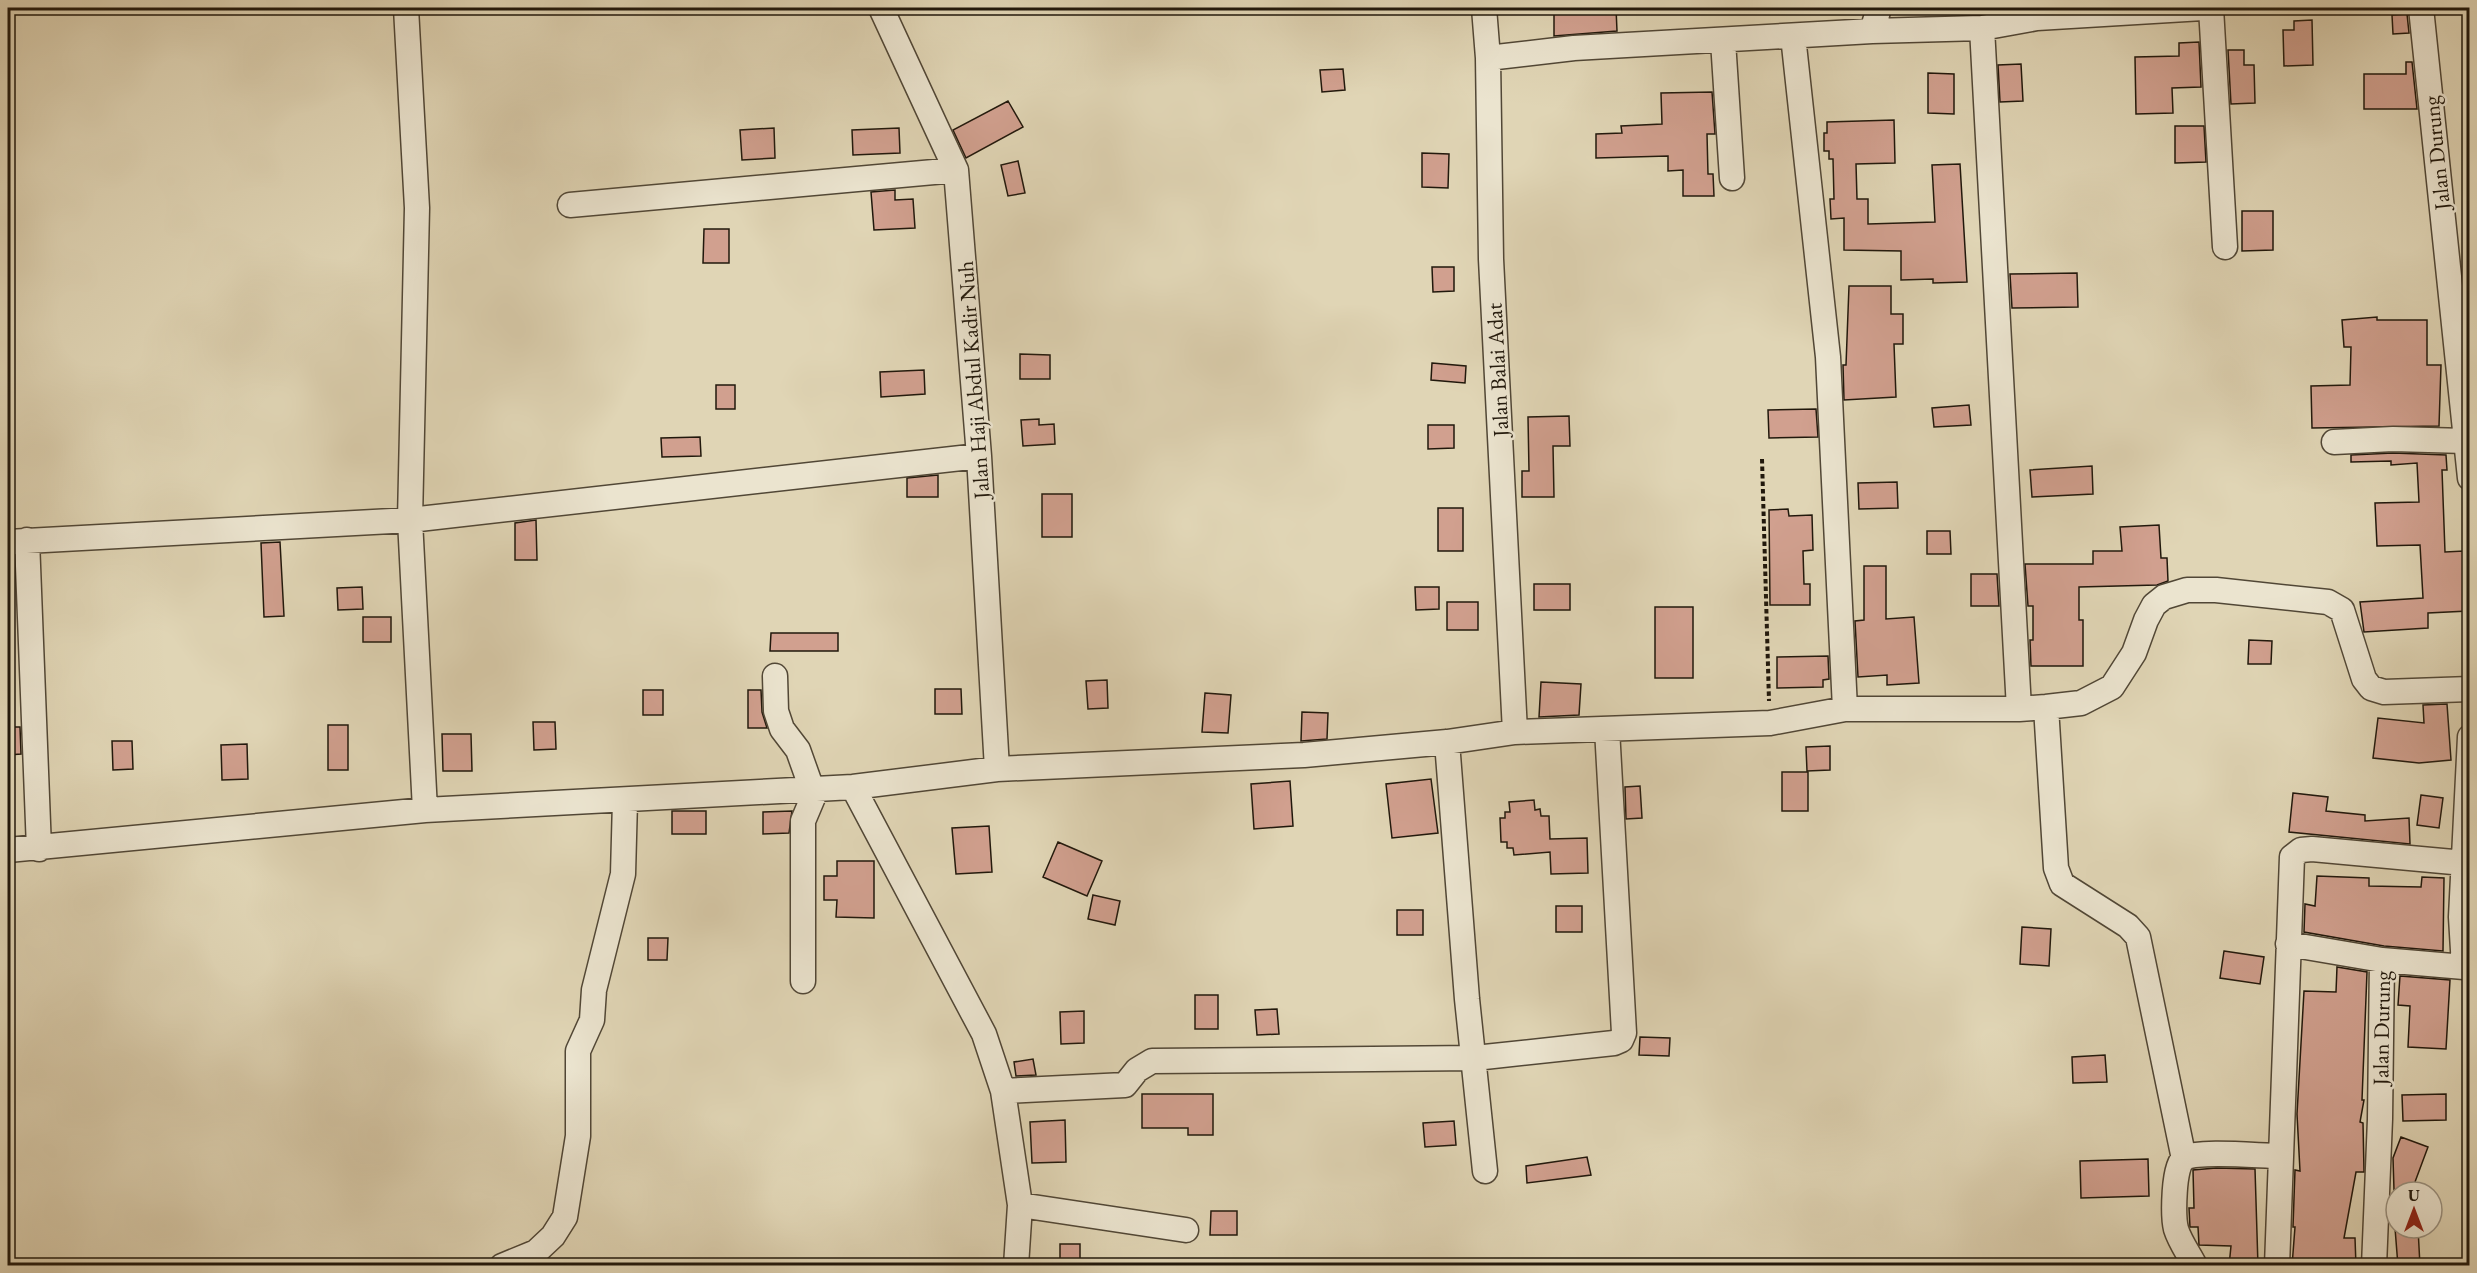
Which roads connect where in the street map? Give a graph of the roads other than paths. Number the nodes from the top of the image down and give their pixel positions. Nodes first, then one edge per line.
1 (406, 8) edge
2 (881, 8) edge
3 (1484, 8) edge
4 (1879, 8) edge
5 (2203, 8) edge
6 (2211, 8) edge
7 (2421, 8) edge
8 (2085, 12) edge
9 (2037, 13) edge
10 (1982, 28) junction
11 (1872, 31) junction
12 (1793, 36) junction
13 (1723, 41) junction
14 (1488, 58) junction
15 (956, 170) junction
16 (1732, 178) dead end
17 (570, 205) dead end
18 (2225, 247) dead end
19 (2465, 441) junction
20 (2334, 442) dead end
21 (979, 456) junction
22 (2469, 478) edge
23 (410, 520) junction
24 (17, 541) edge
25 (775, 676) dead end
26 (2469, 689) edge
27 (2046, 707) junction
28 (1845, 709) junction
29 (2019, 709) junction
30 (1607, 729) junction
31 (1515, 732) junction
32 (2469, 737) edge
33 (1447, 742) junction
34 (997, 769) junction
35 (852, 787) junction
36 (812, 789) junction
37 (625, 801) junction
38 (425, 810) junction
39 (39, 849) junction
40 (8, 850) edge
41 (2464, 863) junction
42 (2288, 944) junction
43 (2382, 960) junction
44 (804, 981) dead end
45 (1475, 1058) junction
46 (1003, 1091) junction
47 (2280, 1156) junction
48 (2184, 1159) junction
49 (1485, 1171) dead end
50 (1020, 1205) junction
51 (1186, 1230) dead end
52 (502, 1266) edge
53 (1016, 1266) edge
54 (2195, 1266) edge
55 (2277, 1266) edge
56 (2374, 1266) edge

1 - 23 street
2 - 15 street, Jalan Haji Abdul Kadir Nuh
3 - 14 street, Jalan Balai Adat
4 - 11 street
5 - 8 street
6 - 18 street
7 - 19 street, Jalan Durung
8 - 9 street
9 - 10 street
10 - 11 street
10 - 29 street
11 - 12 street
12 - 13 street
12 - 28 street
13 - 14 street
13 - 16 street
14 - 31 street, Jalan Balai Adat
15 - 17 street
15 - 21 street, Jalan Haji Abdul Kadir Nuh
19 - 20 street
19 - 22 street, Jalan Durung
21 - 23 street
21 - 34 street, Jalan Haji Abdul Kadir Nuh
23 - 24 street
23 - 38 street
24 - 39 street
25 - 36 street
26 - 27 street
27 - 29 street
27 - 48 street
28 - 29 street
28 - 30 street
30 - 31 street
30 - 45 street
31 - 33 street
32 - 41 street, Jalan Durung
33 - 34 street
33 - 45 street
34 - 35 street
35 - 36 street
35 - 46 street
36 - 37 street
36 - 44 street
37 - 38 street
37 - 52 street
38 - 39 street
39 - 40 street
41 - 42 street
41 - 43 street, Jalan Durung
42 - 43 street
42 - 47 street
43 - 56 street, Jalan Durung
45 - 46 street
45 - 49 street
46 - 50 street
47 - 48 street
47 - 55 street
48 - 54 street
50 - 51 street
50 - 53 street

